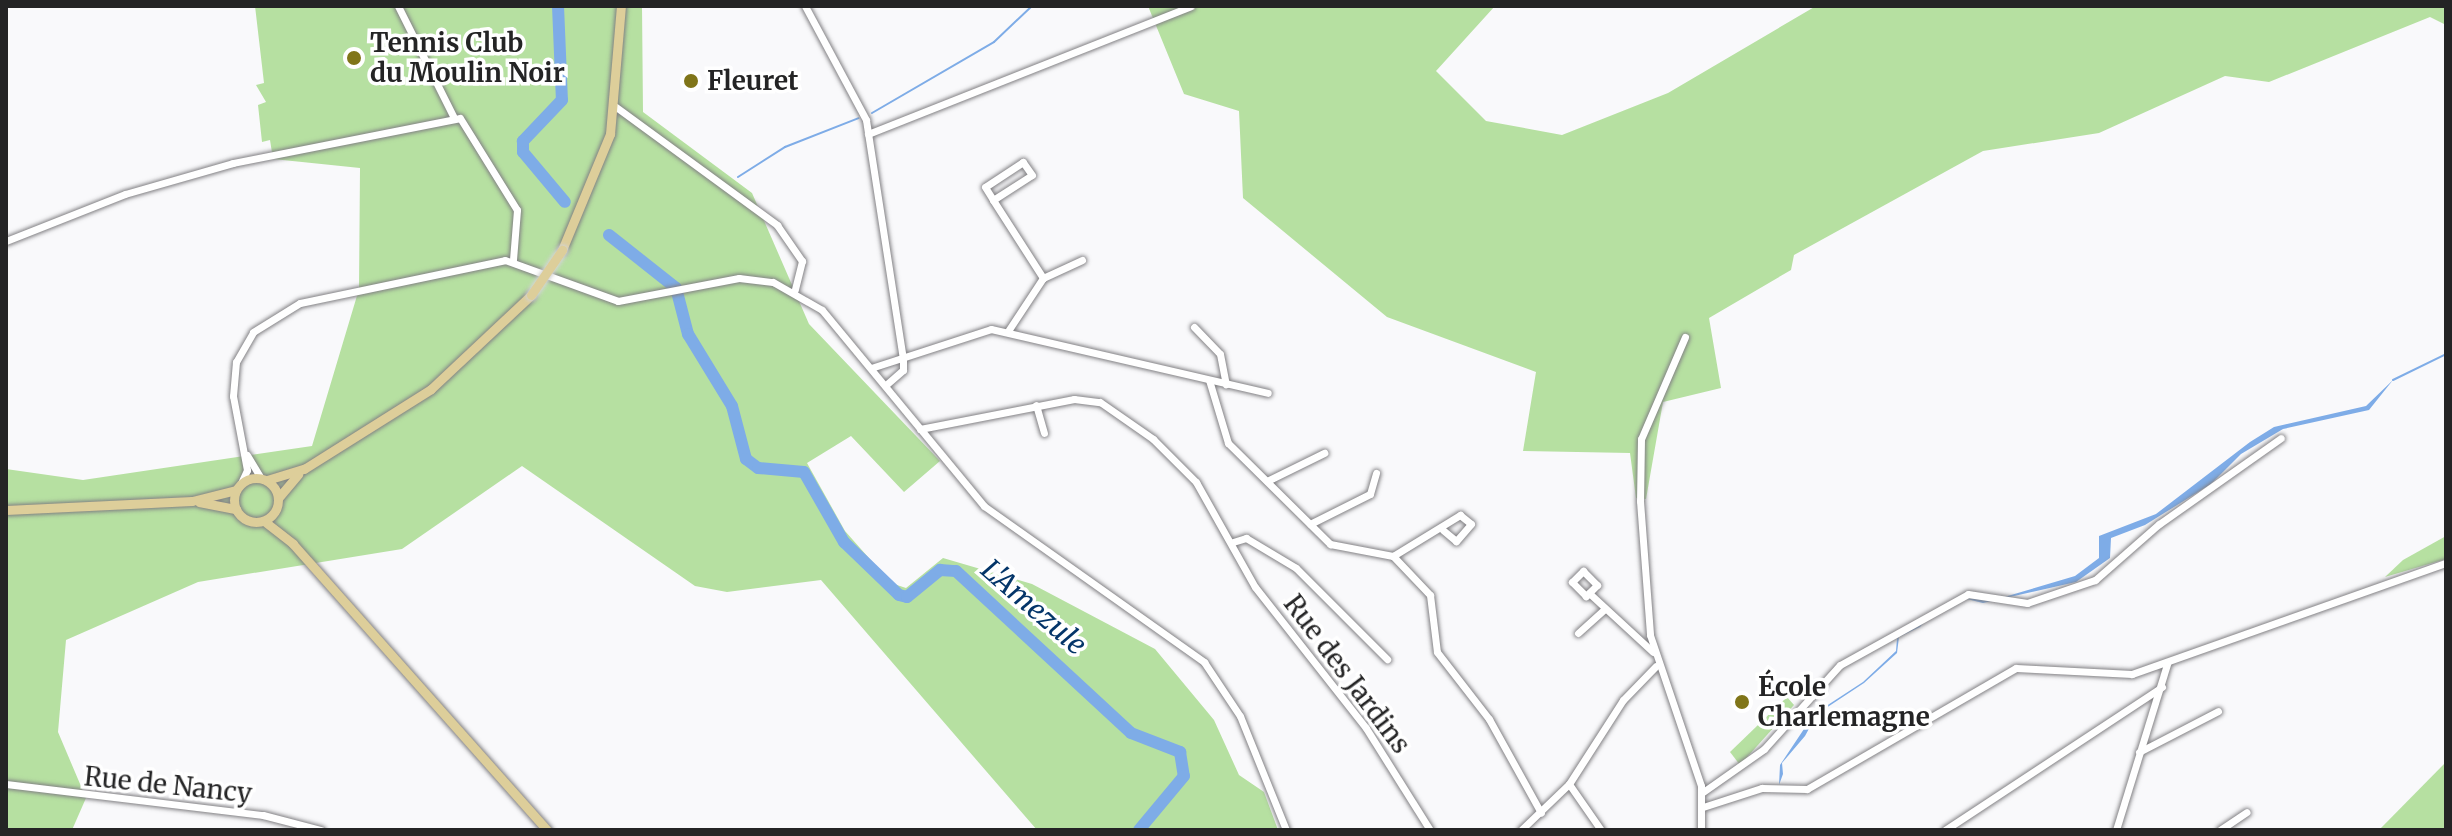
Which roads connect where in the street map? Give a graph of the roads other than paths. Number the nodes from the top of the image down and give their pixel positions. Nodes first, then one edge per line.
1 (398, 6) edge
2 (621, 6) edge
3 (805, 6) edge
4 (1191, 6) edge
5 (616, 107) junction
6 (454, 118) junction
7 (868, 134) junction
8 (993, 200) junction
9 (6, 241) edge
10 (513, 260) junction
11 (1082, 260) dead end
12 (1043, 278) junction
13 (795, 290) junction
14 (1194, 327) dead end
15 (1008, 331) junction
16 (1685, 337) dead end
17 (903, 358) junction
18 (871, 368) junction
19 (1209, 380) junction
20 (1226, 384) junction
21 (886, 385) junction
22 (1268, 393) dead end
23 (1036, 405) junction
24 (920, 429) junction
25 (1044, 433) dead end
26 (241, 438) junction
27 (2281, 438) dead end
28 (1324, 453) dead end
29 (304, 469) junction
30 (1376, 473) dead end
31 (264, 479) junction
32 (1267, 481) junction
33 (239, 487) junction
34 (279, 497) junction
35 (192, 501) junction
36 (277, 508) junction
37 (236, 509) junction
38 (6, 510) edge
39 (264, 521) junction
40 (1310, 524) junction
41 (1443, 530) dead end
42 (1233, 542) junction
43 (293, 544) junction
44 (1393, 556) junction
45 (2446, 563) edge
46 (1589, 593) dead end
47 (1617, 604) dead end
48 (1607, 611) junction
49 (1578, 633) dead end
50 (1653, 652) junction
51 (1387, 659) dead end
52 (2171, 662) junction
53 (1656, 666) junction
54 (2162, 687) junction
55 (2218, 711) dead end
56 (2139, 752) junction
57 (1569, 784) junction
58 (8, 785) edge
59 (1703, 792) junction
60 (1703, 807) junction
61 (2247, 812) dead end
62 (1541, 813) junction
63 (321, 830) edge
64 (547, 830) edge
65 (1286, 830) edge
66 (1430, 830) edge
67 (1521, 830) edge
68 (1601, 830) edge
69 (1701, 830) edge
70 (1945, 830) edge
71 (2116, 830) edge
72 (2220, 830) edge

1 - 6 street
2 - 5 main road
3 - 7 street
4 - 7 street
5 - 13 street
5 - 29 main road, bridge
6 - 9 street
6 - 10 street
7 - 17 street
8 - 8 street
8 - 12 street
10 - 13 street
10 - 26 street
11 - 12 street
12 - 15 street
13 - 18 street
14 - 20 street
15 - 17 street
15 - 19 street
16 - 50 street
17 - 18 street
17 - 21 street
18 - 21 street
19 - 20 street
19 - 32 street
20 - 22 street
21 - 24 street
23 - 24 street, Rue des Jardins
23 - 25 street
23 - 42 street, Rue des Jardins
24 - 65 street
26 - 31 street
26 - 33 street
27 - 59 street
28 - 32 street
29 - 31 main road
29 - 34 main road
30 - 40 street
31 - 33 main road
31 - 34 main road
32 - 40 street
33 - 35 main road
33 - 37 main road
34 - 36 main road
35 - 37 main road
35 - 38 main road
36 - 39 main road
36 - 43 main road
37 - 39 main road
39 - 43 main road
40 - 44 street
41 - 44 street
42 - 51 street
42 - 66 street, Rue des Jardins
43 - 64 main road
44 - 62 street
45 - 52 street
46 - 48 street
47 - 48 street
48 - 49 street
48 - 50 street
50 - 53 street
52 - 54 street
52 - 60 street
53 - 57 street
53 - 59 street
54 - 56 street
54 - 70 street
55 - 56 street
56 - 71 street
57 - 62 street
57 - 68 street
58 - 63 street, Rue de Nancy
59 - 60 street
60 - 69 street
61 - 72 street
62 - 67 street

